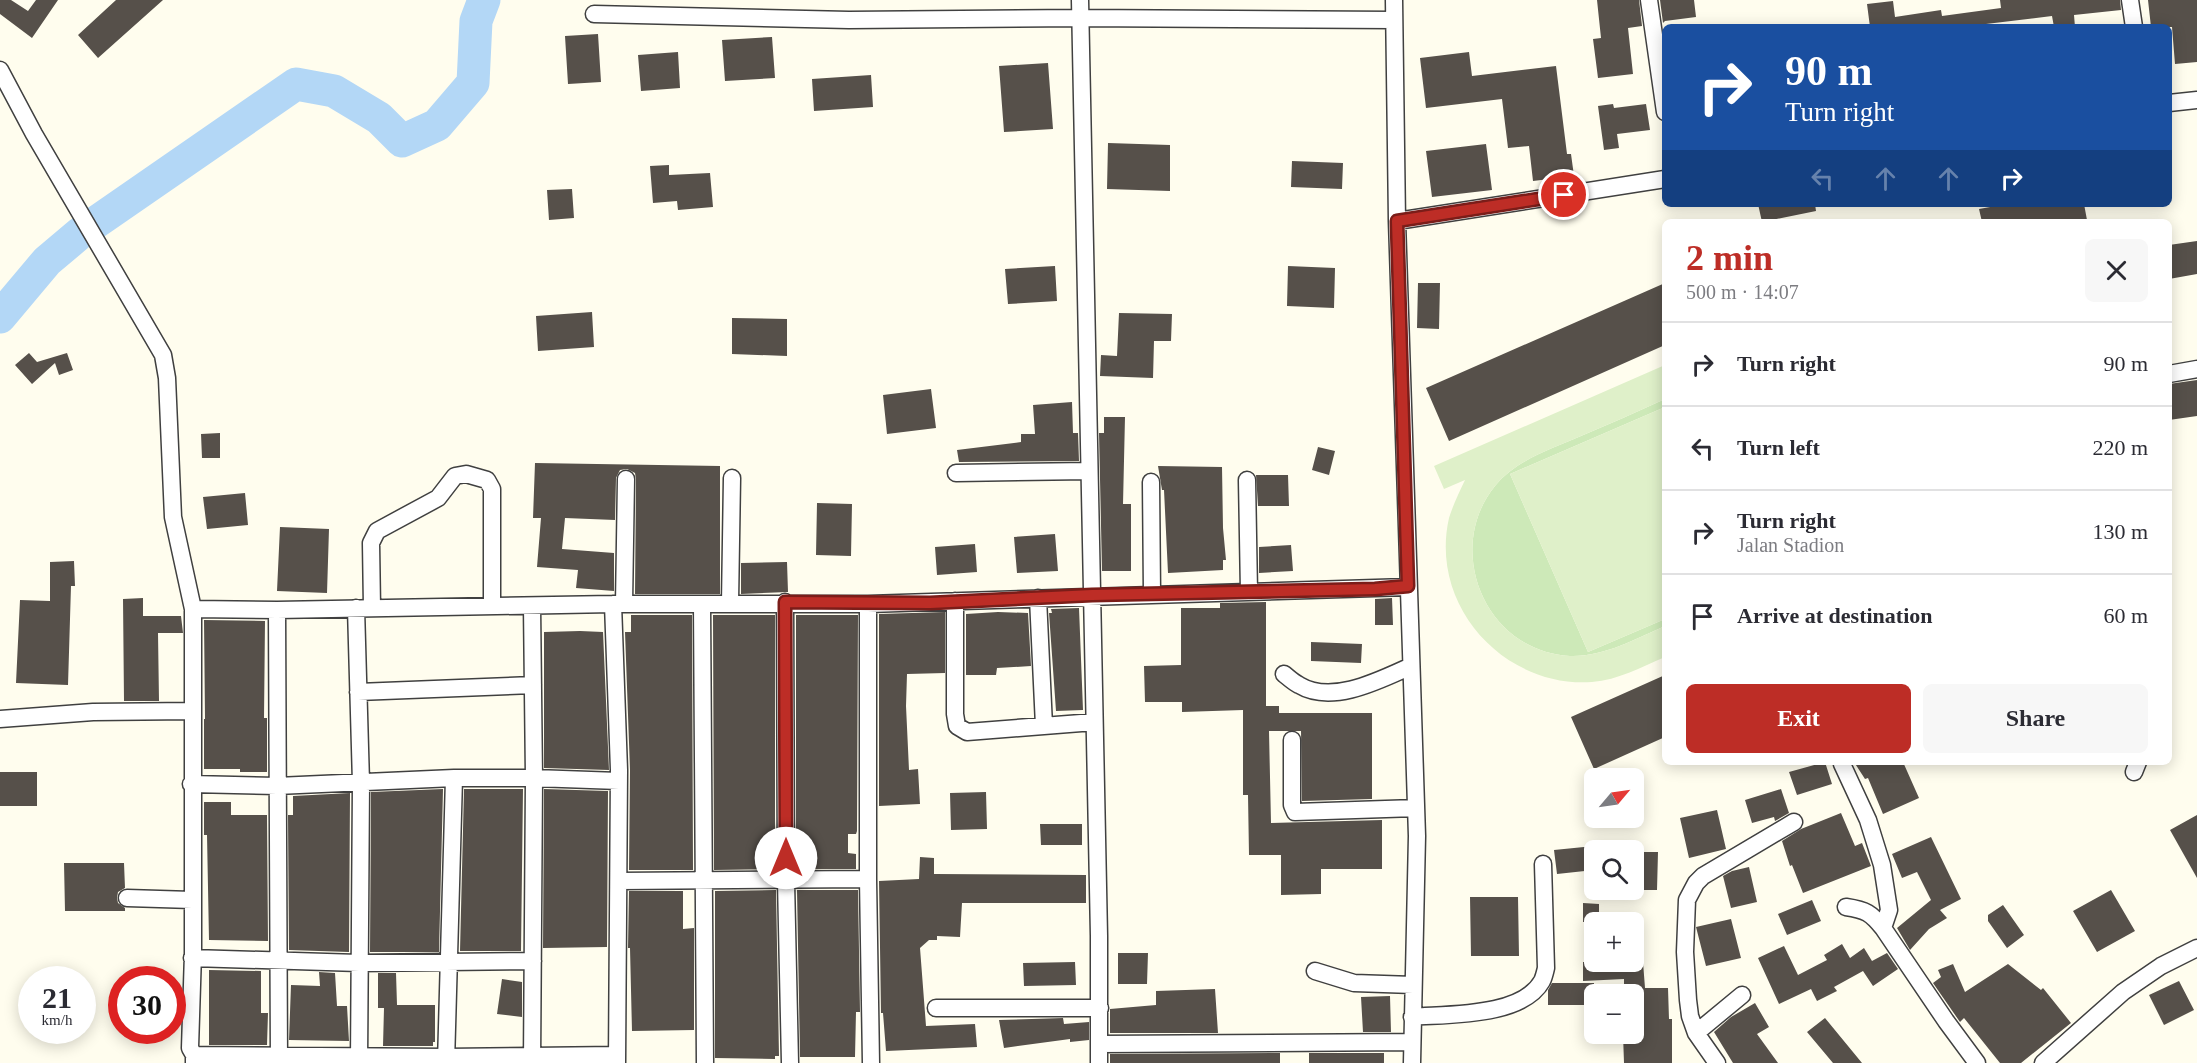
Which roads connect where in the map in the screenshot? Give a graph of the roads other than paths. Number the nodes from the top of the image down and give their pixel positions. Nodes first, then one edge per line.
1 (1080, 0) edge
2 (1394, 0) edge
3 (1649, 0) edge
4 (2130, 0) edge
5 (594, 14) dead end
6 (1080, 18) junction
7 (1394, 20) junction
8 (2134, 24) edge
9 (0, 70) edge
10 (1662, 91) edge
11 (2197, 100) edge
12 (2172, 103) edge
13 (1662, 179) edge
14 (1397, 221) junction
15 (2197, 369) edge
16 (2172, 373) edge
17 (1089, 471) junction
18 (956, 473) dead end
19 (732, 478) dead end
20 (626, 479) dead end
21 (1247, 480) dead end
22 (1150, 482) dead end
23 (1408, 586) junction
24 (1249, 592) junction
25 (1152, 594) junction
26 (1092, 595) junction
27 (1038, 598) junction
28 (785, 602) junction
29 (955, 602) junction
30 (730, 603) junction
31 (619, 604) junction
32 (702, 604) junction
33 (868, 604) junction
34 (492, 606) junction
35 (532, 606) junction
36 (364, 608) junction
37 (193, 609) junction
38 (277, 610) junction
39 (1411, 666) junction
40 (1284, 674) dead end
41 (533, 685) junction
42 (358, 692) junction
43 (192, 711) junction
44 (0, 719) edge
45 (1094, 722) junction
46 (1044, 726) junction
47 (1292, 740) dead end
48 (1842, 765) edge
49 (454, 778) junction
50 (534, 778) junction
51 (619, 781) junction
52 (361, 783) junction
53 (191, 784) junction
54 (276, 786) junction
55 (1416, 808) junction
56 (1794, 822) dead end
57 (1543, 864) dead end
58 (868, 879) junction
59 (704, 880) junction
60 (620, 881) junction
61 (786, 881) junction
62 (128, 898) dead end
63 (192, 900) junction
64 (1846, 907) dead end
65 (1883, 928) junction
66 (2197, 948) edge
67 (192, 958) junction
68 (533, 961) junction
69 (279, 962) junction
70 (449, 962) junction
71 (359, 963) junction
72 (1315, 971) dead end
73 (1413, 985) junction
74 (1742, 996) dead end
75 (936, 1008) dead end
76 (1100, 1008) junction
77 (1412, 1017) junction
78 (1696, 1033) junction
79 (1412, 1042) junction
80 (1100, 1044) junction
81 (194, 1059) edge
82 (279, 1059) edge
83 (359, 1059) edge
84 (617, 1059) edge
85 (446, 1060) edge
86 (532, 1060) edge
87 (705, 1063) edge
88 (790, 1063) edge
89 (871, 1063) edge
90 (1099, 1063) edge
91 (1412, 1063) edge
92 (1717, 1063) edge
93 (1977, 1063) edge
94 (2043, 1063) edge

1 - 6 street
2 - 7 street
3 - 10 street
4 - 8 street
5 - 6 street
6 - 7 street
6 - 17 street
7 - 14 street
9 - 37 street
11 - 12 street
13 - 14 street
14 - 23 street
15 - 16 street
17 - 18 street
17 - 26 street
19 - 30 street
20 - 31 street
21 - 24 street
22 - 25 street
23 - 24 street
23 - 39 street
24 - 25 street
25 - 26 street
26 - 27 street
26 - 45 street
27 - 29 street
27 - 46 street
28 - 30 street
28 - 33 street
28 - 61 street
29 - 33 street
29 - 46 street
30 - 32 street
31 - 32 street
31 - 35 street
31 - 51 street
32 - 59 street
33 - 58 street
34 - 35 street
34 - 36 street
34 - 36 street
35 - 41 street
36 - 38 street
36 - 42 street
37 - 38 street
37 - 43 street
38 - 54 street
39 - 40 street
39 - 55 street
41 - 42 street
41 - 50 street
42 - 52 street
43 - 44 street
43 - 53 street
45 - 46 street
45 - 76 street
47 - 55 street
48 - 65 street
49 - 50 street
49 - 52 street
49 - 70 street
50 - 51 street
50 - 68 street
51 - 60 street
52 - 54 street
52 - 71 street
53 - 54 street
53 - 63 street
54 - 69 street
55 - 73 street
56 - 78 street
57 - 77 street
58 - 61 street
58 - 89 street
59 - 60 street
59 - 61 street
59 - 87 street
60 - 84 street
61 - 88 street
62 - 63 street
63 - 67 street
64 - 65 street
65 - 93 street
66 - 94 street
67 - 69 street
67 - 81 street
68 - 70 street
68 - 86 street
69 - 71 street
69 - 82 street
70 - 71 street
70 - 85 street
71 - 83 street
72 - 73 street
73 - 77 street
74 - 78 street
75 - 76 street
76 - 80 street
77 - 79 street
78 - 92 street
79 - 80 street
79 - 91 street
80 - 90 street
81 - 82 street
82 - 83 street
83 - 85 street
84 - 86 street
85 - 86 street

